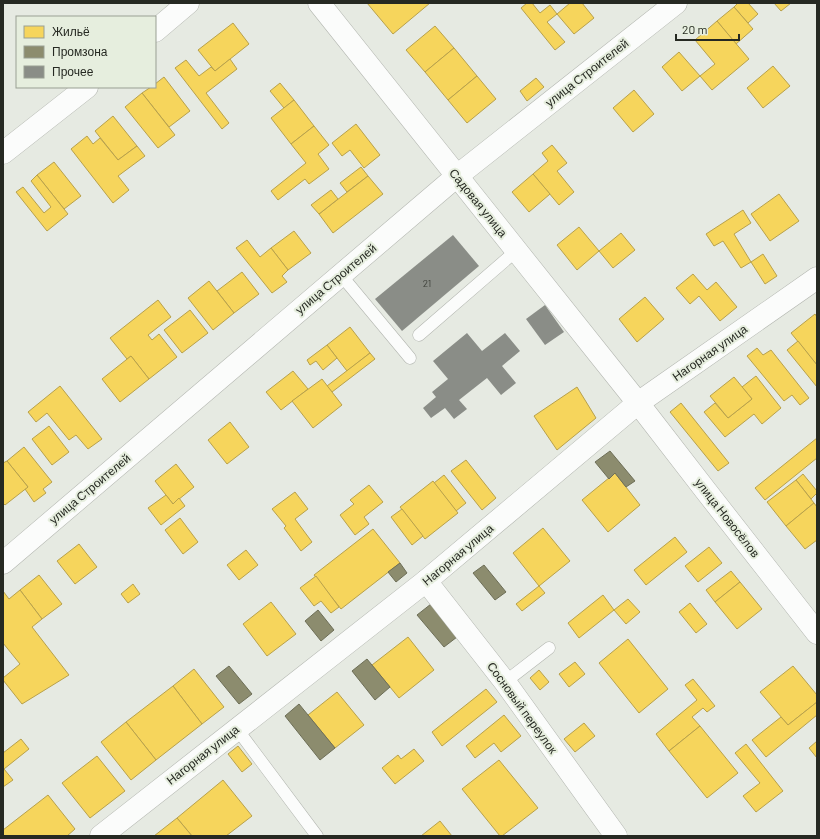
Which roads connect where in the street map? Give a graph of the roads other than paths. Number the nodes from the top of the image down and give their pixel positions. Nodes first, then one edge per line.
1 (188, 3) edge
2 (319, 3) edge
3 (676, 3) edge
4 (156, 30) edge
5 (86, 88) edge
6 (3, 153) edge
7 (457, 176) junction
8 (516, 251) junction
9 (341, 274) junction
10 (817, 278) edge
11 (418, 335) dead end
12 (410, 358) dead end
13 (638, 404) junction
14 (3, 563) edge
15 (426, 581) junction
16 (817, 632) edge
17 (549, 648) dead end
18 (505, 682) junction
19 (237, 729) junction
20 (101, 836) edge
21 (317, 836) edge
22 (616, 836) edge

1 - 4 street
2 - 7 street, Садовая улица
3 - 7 street, улица Строителей
5 - 6 street
7 - 8 street, Садовая улица
7 - 9 street, улица Строителей
8 - 11 lane
8 - 13 street, Садовая улица
9 - 12 lane
9 - 14 street, улица Строителей
10 - 13 street, Нагорная улица
13 - 15 street, Нагорная улица
13 - 16 street, улица Новосёлов
15 - 18 street, Сосновый переулок
15 - 19 street, Нагорная улица
17 - 18 lane
18 - 22 street, Сосновый переулок
19 - 20 street, Нагорная улица
19 - 21 lane

